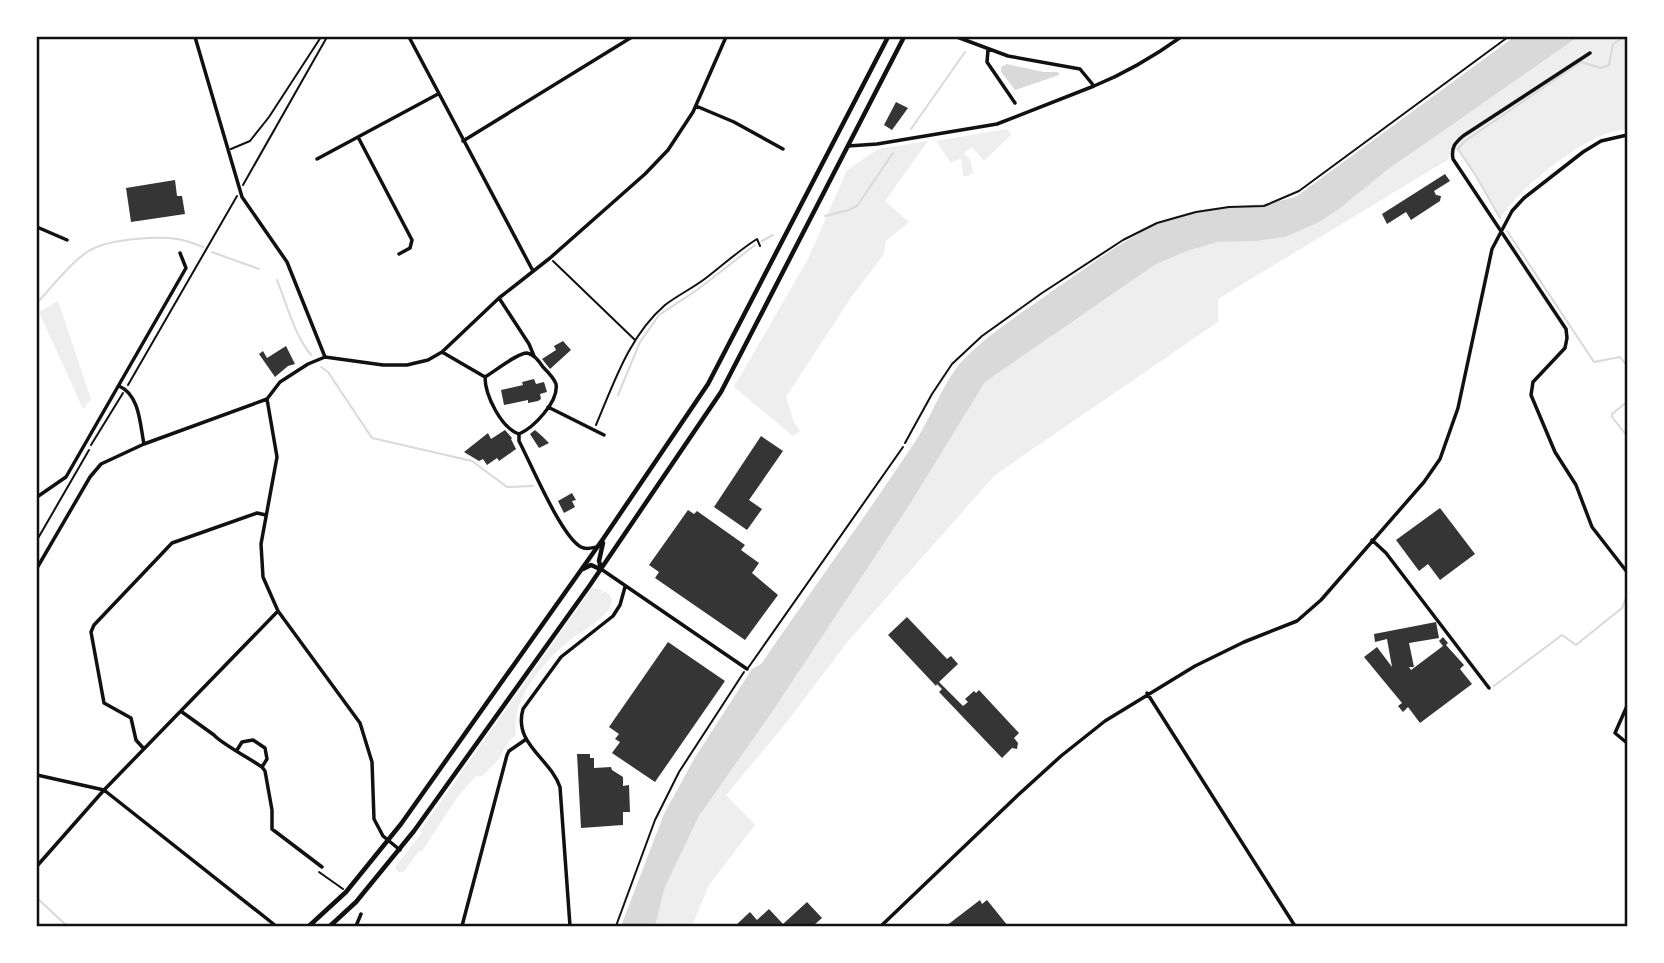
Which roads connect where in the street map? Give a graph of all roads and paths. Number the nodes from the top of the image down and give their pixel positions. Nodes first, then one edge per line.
1 (195, 37) edge
2 (321, 37) edge
3 (327, 37) edge
4 (409, 37) edge
5 (632, 37) edge
6 (726, 37) edge
7 (888, 37) edge
8 (904, 37) edge
9 (957, 37) edge
10 (1181, 37) edge
11 (1508, 37) edge
12 (966, 39) edge
13 (988, 50) junction
14 (1590, 53) dead end
15 (1094, 86) junction
16 (438, 94) junction
17 (1014, 103) dead end
18 (696, 106) junction
19 (1627, 135) edge
20 (358, 137) junction
21 (463, 141) junction
22 (848, 146) junction
23 (230, 149) junction
24 (783, 149) dead end
25 (317, 159) dead end
26 (240, 190) junction
27 (37, 228) edge
28 (1500, 230) junction
29 (66, 240) dead end
30 (212, 242) dead end
31 (760, 246) dead end
32 (180, 253) dead end
33 (398, 254) dead end
34 (550, 258) junction
35 (533, 271) junction
36 (499, 298) junction
37 (636, 341) junction
38 (442, 352) junction
39 (534, 356) junction
40 (325, 358) junction
41 (485, 377) junction
42 (119, 386) junction
43 (267, 399) junction
44 (548, 407) junction
45 (594, 430) junction
46 (519, 434) junction
47 (604, 435) dead end
48 (144, 444) junction
49 (903, 447) joint
50 (37, 497) edge
51 (266, 515) junction
52 (603, 539) junction
53 (1372, 540) junction
54 (597, 547) junction
55 (37, 568) edge
56 (601, 569) junction
57 (1627, 572) edge
58 (577, 575) junction
59 (625, 587) junction
60 (278, 611) junction
61 (747, 668) junction
62 (1489, 688) dead end
63 (1147, 694) junction
64 (1627, 706) edge
65 (181, 712) junction
66 (526, 740) junction
67 (1627, 743) edge
68 (144, 749) junction
69 (237, 750) junction
70 (262, 767) junction
71 (37, 775) edge
72 (104, 790) junction
73 (389, 841) junction
74 (400, 850) junction
75 (37, 866) edge
76 (321, 867) joint
77 (347, 891) junction
78 (361, 914) dead end
79 (276, 926) edge
80 (309, 926) edge
81 (330, 926) edge
82 (356, 926) edge
83 (462, 926) edge
84 (570, 926) edge
85 (615, 926) edge
86 (881, 926) edge
87 (1295, 926) edge

1 - 23 street
2 - 23 lane
3 - 26 path
4 - 16 street
5 - 21 street
6 - 18 street
7 - 52 main road
8 - 22 main road
9 - 12 street
10 - 15 street
11 - 49 path
12 - 13 street
13 - 15 street
13 - 17 street
14 - 28 street
15 - 22 street
16 - 20 street
16 - 21 street
18 - 24 street
18 - 34 street
19 - 28 street
20 - 25 street
20 - 33 street
21 - 35 street
22 - 56 main road
23 - 26 street
26 - 30 path
26 - 40 street
27 - 29 street
28 - 53 street
28 - 57 street
31 - 37 path
32 - 42 street
34 - 35 street
34 - 37 path
35 - 36 street
36 - 38 street
36 - 39 street
37 - 45 path
38 - 40 street
38 - 41 street
39 - 41 street
39 - 44 street
40 - 43 street
41 - 46 street
42 - 48 street
42 - 50 street
43 - 48 street
43 - 51 street
44 - 45 street
44 - 46 street
45 - 47 street
46 - 54 street
48 - 55 street
49 - 61 lane
51 - 60 street
51 - 68 street
52 - 54 main road
52 - 56 main road
53 - 62 street
53 - 63 street
54 - 58 main road
56 - 58 main road
56 - 59 street
56 - 74 main road
58 - 73 main road
59 - 61 street
59 - 66 street
60 - 65 street
60 - 73 street
61 - 85 path
63 - 86 street
63 - 87 street
64 - 67 street
65 - 68 street
65 - 69 street
66 - 83 street
66 - 84 street
68 - 72 street
69 - 70 street
69 - 70 street
70 - 76 street
71 - 72 street
72 - 75 street
72 - 79 street
73 - 74 street
73 - 77 main road
74 - 81 main road
76 - 77 path
77 - 80 main road
78 - 82 street

